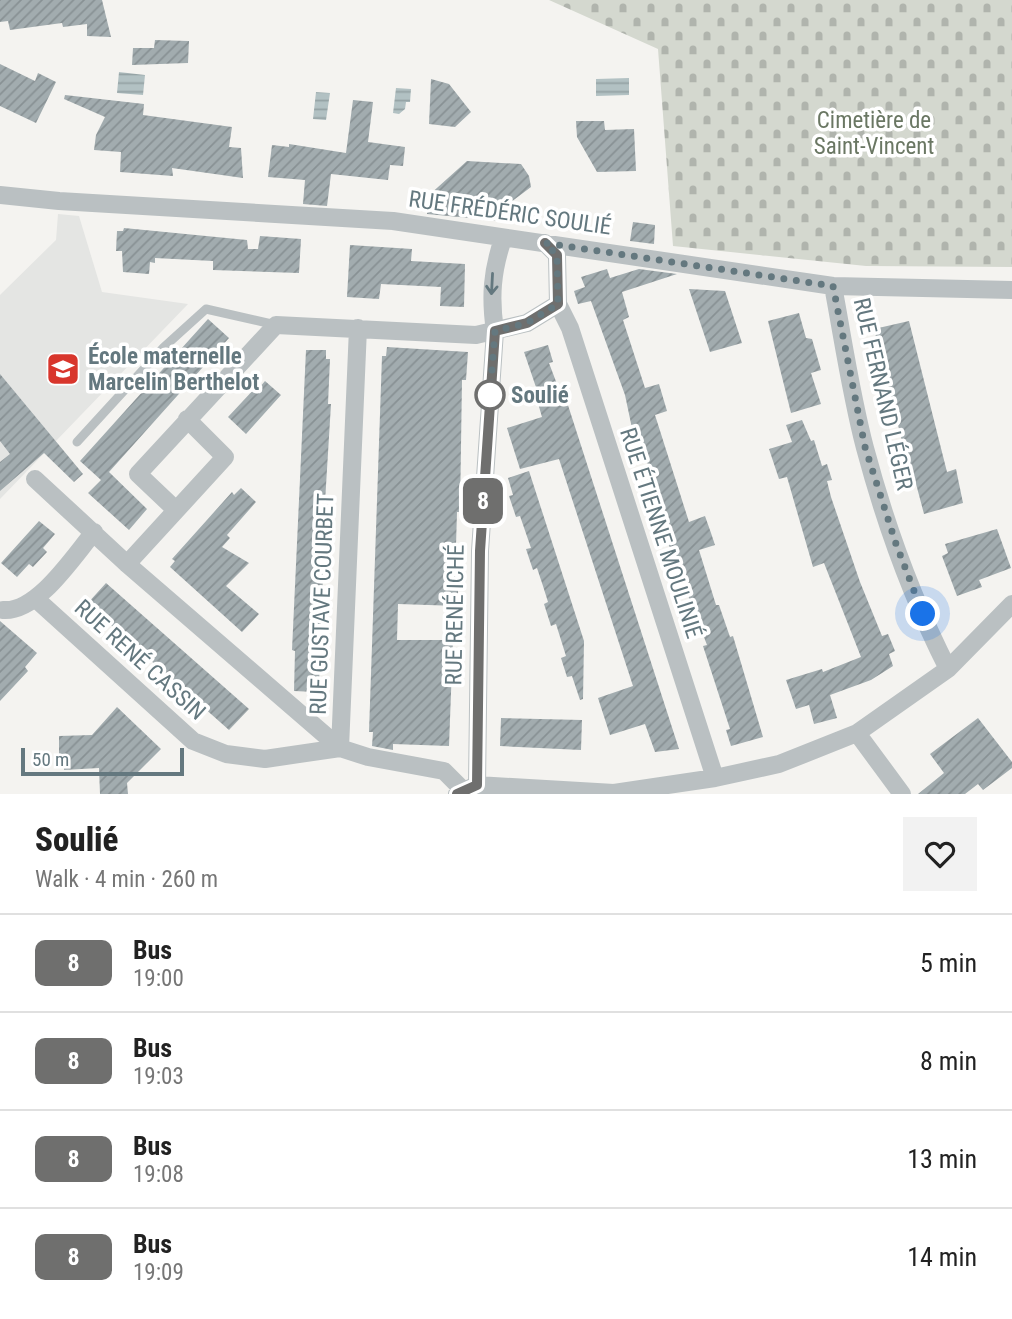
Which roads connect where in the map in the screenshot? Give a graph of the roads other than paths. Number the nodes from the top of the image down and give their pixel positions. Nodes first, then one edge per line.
1 (0, 195) edge
2 (503, 239) junction
3 (545, 243) junction
4 (833, 286) junction
5 (1012, 290) edge
6 (558, 304) junction
7 (276, 325) junction
8 (358, 328) junction
9 (495, 331) junction
10 (187, 419) junction
11 (77, 442) dead end
12 (35, 479) dead end
13 (176, 510) junction
14 (94, 532) junction
15 (127, 564) junction
16 (36, 598) junction
17 (1012, 604) edge
18 (4, 610) dead end
19 (948, 669) junction
20 (857, 733) junction
21 (340, 748) junction
22 (715, 778) junction
23 (466, 790) edge
24 (902, 794) edge

1 - 2 street, RUE FRÉDÉRIC SOULIÉ
2 - 3 street, RUE FRÉDÉRIC SOULIÉ
2 -> 9 street, RUE RENÉ ICHÉ
3 - 4 street, RUE FRÉDÉRIC SOULIÉ
3 - 6 street
4 - 5 street, RUE FRÉDÉRIC SOULIÉ
4 - 19 street, RUE FERNAND LÉGER
6 - 9 street
6 - 22 street, RUE ÉTIENNE MOULINIÉ
7 - 8 street
7 - 10 street
7 - 11 lane
8 - 9 street
8 - 21 street, RUE GUSTAVE COURBET
9 - 23 street, RUE RENÉ ICHÉ
10 - 13 street
10 - 13 street
12 - 14 street
13 - 15 street
14 - 15 street
14 - 16 street
15 - 21 street
16 - 18 street
16 - 21 street, RUE RENÉ CASSIN
17 - 19 street
19 - 20 street
20 - 22 street
20 - 24 street
21 - 23 street
22 - 23 street

